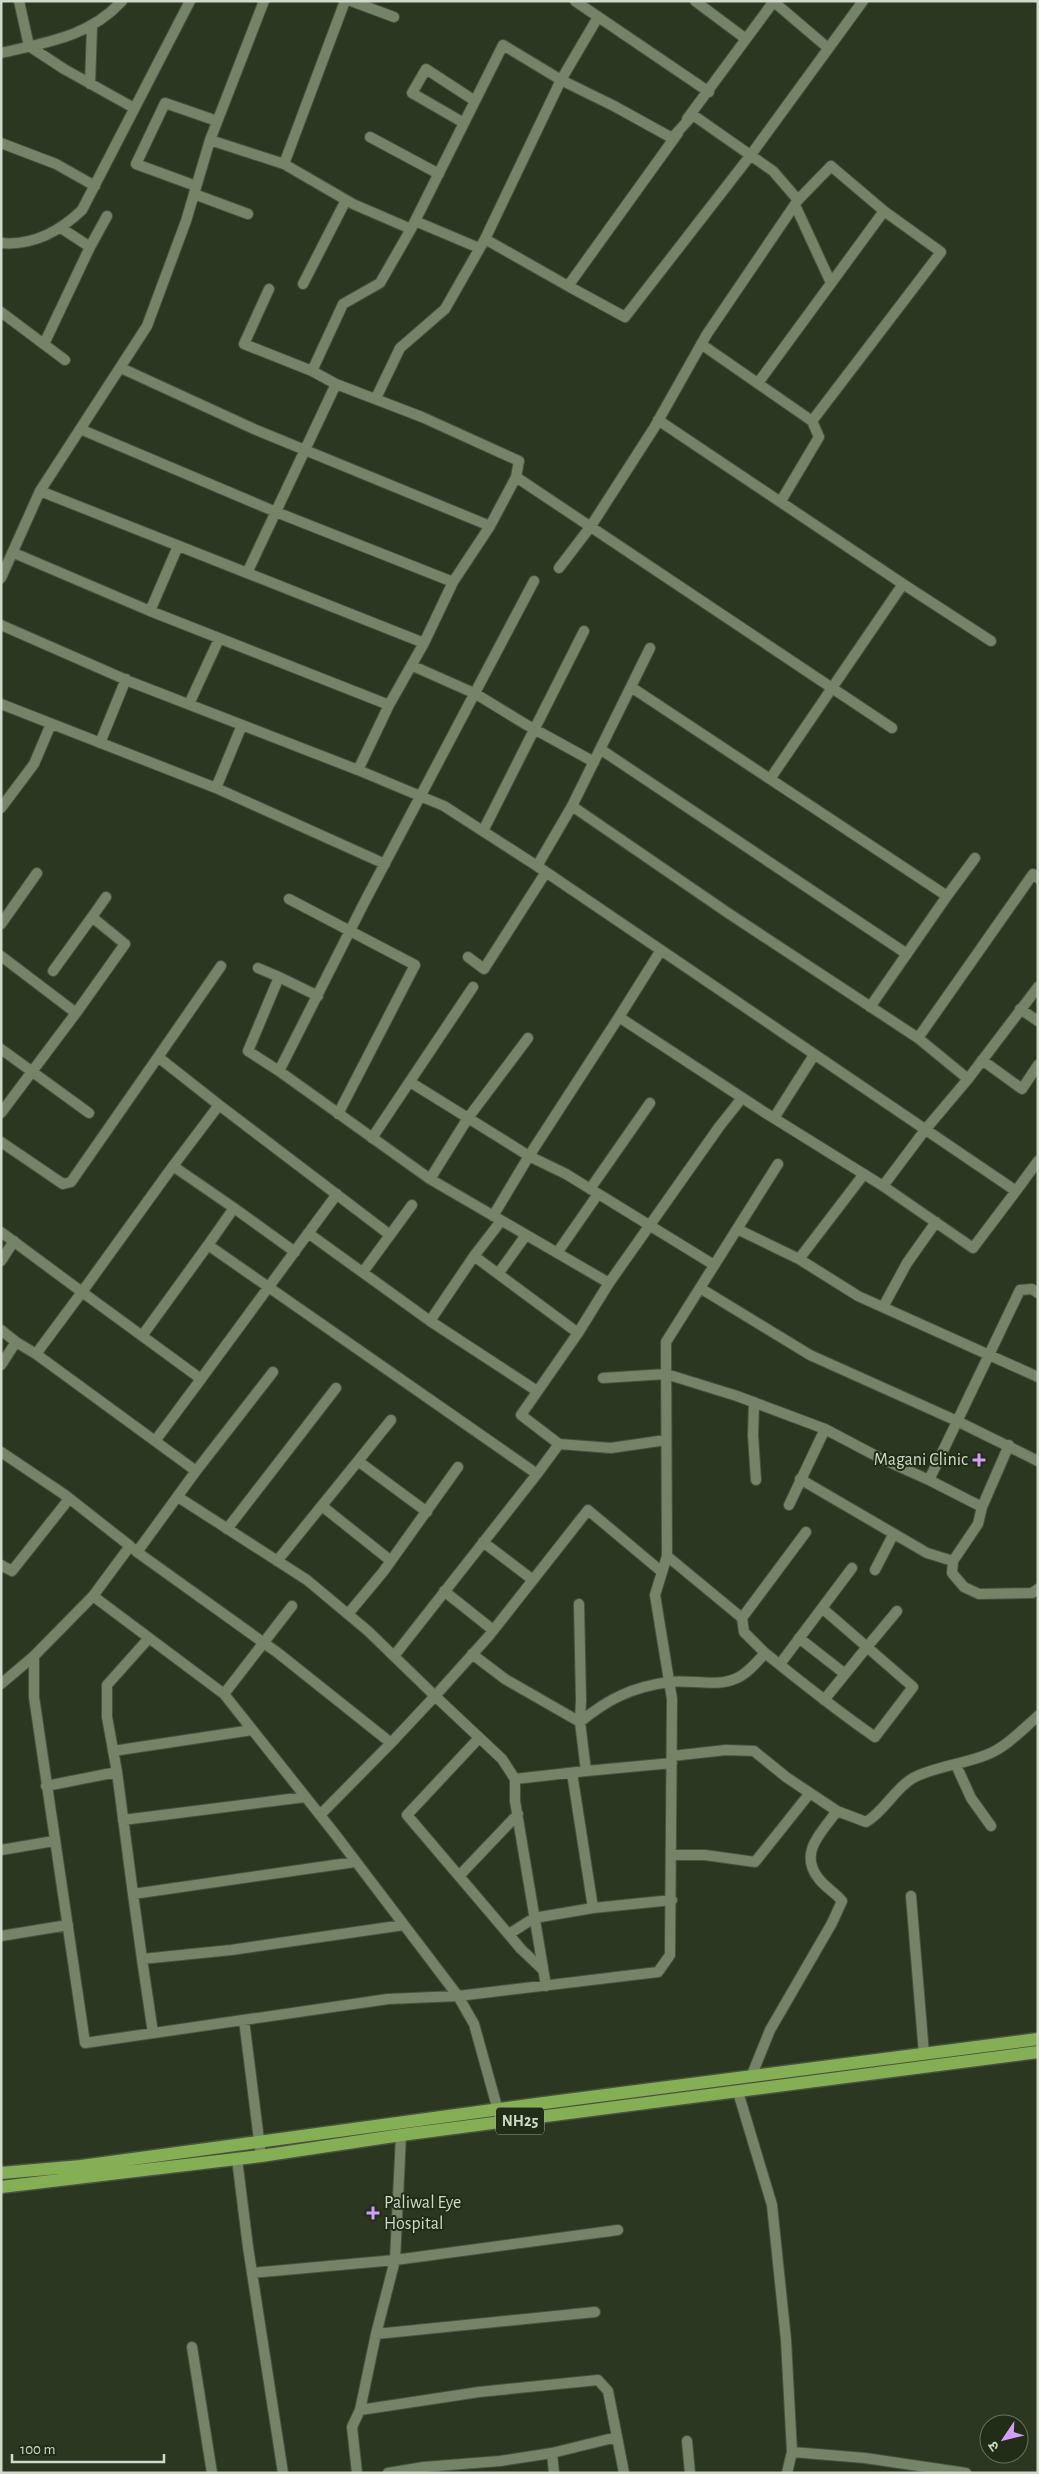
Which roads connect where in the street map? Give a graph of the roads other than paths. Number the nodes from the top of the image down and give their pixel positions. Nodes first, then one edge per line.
1 (19, 1) edge
2 (122, 1) edge
3 (190, 1) edge
4 (264, 1) edge
5 (345, 1) edge
6 (575, 1) edge
7 (696, 1) edge
8 (863, 1) edge
9 (356, 2) edge
10 (774, 2) edge
11 (394, 17) dead end
12 (598, 17) junction
13 (92, 27) junction
14 (746, 39) junction
15 (29, 46) junction
16 (828, 48) junction
17 (1, 53) edge
18 (561, 80) junction
19 (90, 84) junction
20 (709, 92) junction
21 (475, 101) junction
22 (134, 108) junction
23 (687, 120) junction
24 (217, 121) junction
25 (464, 123) junction
26 (370, 137) dead end
27 (210, 140) junction
28 (1, 143) edge
29 (750, 156) junction
30 (284, 164) junction
31 (439, 174) junction
32 (95, 186) junction
33 (195, 190) junction
34 (346, 200) junction
35 (797, 202) junction
36 (884, 211) junction
37 (248, 214) dead end
38 (107, 216) dead end
39 (413, 225) junction
40 (61, 228) junction
41 (485, 239) junction
42 (1, 243) edge
43 (90, 247) junction
44 (479, 248) junction
45 (831, 283) junction
46 (303, 284) dead end
47 (568, 286) junction
48 (269, 289) dead end
49 (1, 312) edge
50 (44, 344) junction
51 (701, 344) junction
52 (65, 360) dead end
53 (121, 368) junction
54 (312, 371) junction
55 (758, 383) junction
56 (336, 384) junction
57 (376, 398) junction
58 (658, 420) junction
59 (812, 421) junction
60 (80, 429) junction
61 (306, 450) junction
62 (516, 477) junction
63 (40, 491) junction
64 (780, 501) junction
65 (276, 512) junction
66 (490, 526) junction
67 (590, 526) junction
68 (178, 546) junction
69 (14, 553) junction
70 (559, 568) dead end
71 (247, 573) junction
72 (1, 578) edge
73 (534, 581) dead end
74 (453, 582) junction
75 (903, 584) junction
76 (150, 611) junction
77 (1, 625) edge
78 (584, 630) dead end
79 (219, 639) junction
80 (991, 641) dead end
81 (424, 643) junction
82 (650, 648) dead end
83 (413, 666) junction
84 (126, 679) junction
85 (631, 687) junction
86 (832, 688) junction
87 (476, 694) junction
88 (1, 704) edge
89 (189, 704) junction
90 (389, 705) junction
91 (51, 724) junction
92 (242, 725) junction
93 (892, 728) dead end
94 (535, 729) junction
95 (100, 743) junction
96 (600, 749) junction
97 (594, 762) junction
98 (358, 770) junction
99 (770, 779) junction
100 (216, 788) junction
101 (421, 796) junction
102 (572, 806) junction
103 (1, 808) edge
104 (483, 831) junction
105 (975, 858) dead end
106 (385, 864) junction
107 (542, 869) junction
108 (37, 873) dead end
109 (1036, 873) edge
110 (947, 896) junction
111 (106, 897) dead end
112 (289, 899) dead end
113 (92, 917) junction
114 (1, 924) edge
115 (351, 930) junction
116 (661, 950) junction
117 (906, 954) junction
118 (1, 956) edge
119 (468, 957) dead end
120 (221, 966) dead end
121 (258, 968) dead end
122 (53, 971) dead end
123 (280, 978) junction
124 (473, 987) dead end
125 (1038, 987) edge
126 (318, 996) junction
127 (870, 1007) junction
128 (1020, 1009) junction
129 (76, 1013) junction
130 (619, 1017) junction
131 (1038, 1021) edge
132 (528, 1038) dead end
133 (918, 1038) junction
134 (1, 1049) edge
135 (814, 1055) junction
136 (158, 1058) junction
137 (982, 1060) junction
138 (1038, 1065) edge
139 (279, 1071) junction
140 (32, 1072) junction
141 (968, 1079) junction
142 (410, 1082) junction
143 (742, 1098) junction
144 (650, 1103) dead end
145 (219, 1105) junction
146 (1, 1113) edge
147 (89, 1113) dead end
148 (338, 1114) junction
149 (468, 1118) junction
150 (774, 1118) junction
151 (925, 1130) junction
152 (372, 1138) junction
153 (1, 1142) edge
154 (530, 1156) junction
155 (1038, 1161) edge
156 (778, 1164) dead end
157 (173, 1166) junction
158 (864, 1174) junction
159 (430, 1179) junction
160 (883, 1186) junction
161 (594, 1191) junction
162 (1016, 1191) junction
163 (337, 1194) junction
164 (412, 1205) dead end
165 (234, 1208) junction
166 (497, 1218) junction
167 (936, 1222) junction
168 (649, 1225) junction
169 (737, 1229) junction
170 (1, 1232) edge
171 (308, 1233) junction
172 (390, 1235) junction
173 (526, 1235) junction
174 (14, 1241) junction
175 (208, 1245) junction
176 (295, 1252) junction
177 (557, 1253) junction
178 (474, 1256) junction
179 (799, 1259) junction
180 (1, 1261) edge
181 (714, 1265) junction
182 (363, 1272) junction
183 (498, 1274) junction
184 (609, 1283) junction
185 (270, 1288) junction
186 (700, 1288) junction
187 (82, 1292) junction
188 (1038, 1293) edge
189 (883, 1306) junction
190 (430, 1320) junction
191 (1, 1330) edge
192 (578, 1333) junction
193 (142, 1336) junction
194 (16, 1342) junction
195 (36, 1354) junction
196 (989, 1354) junction
197 (1, 1365) edge
198 (273, 1372) dead end
199 (666, 1374) junction
200 (1038, 1377) edge
201 (603, 1378) dead end
202 (201, 1379) junction
203 (336, 1388) dead end
204 (537, 1391) junction
205 (754, 1402) junction
206 (391, 1420) dead end
207 (957, 1421) junction
208 (826, 1429) junction
209 (666, 1440) junction
210 (155, 1441) junction
211 (559, 1444) junction
212 (1009, 1445) junction
213 (1, 1452) edge
214 (1038, 1461) edge
215 (358, 1462) junction
216 (458, 1467) dead end
217 (196, 1471) junction
218 (537, 1474) junction
219 (800, 1479) junction
220 (756, 1480) dead end
221 (929, 1480) junction
222 (178, 1497) junction
223 (70, 1498) junction
224 (789, 1505) dead end
225 (322, 1506) junction
226 (982, 1507) junction
227 (427, 1512) junction
228 (227, 1528) junction
229 (806, 1532) dead end
230 (893, 1535) junction
231 (483, 1542) junction
232 (134, 1549) junction
233 (666, 1556) junction
234 (277, 1561) junction
235 (392, 1561) junction
236 (953, 1561) junction
237 (1, 1565) edge
238 (852, 1568) dead end
239 (875, 1570) dead end
240 (662, 1572) junction
241 (533, 1580) junction
242 (1038, 1589) edge
243 (444, 1591) junction
244 (92, 1596) junction
245 (580, 1604) dead end
246 (292, 1606) dead end
247 (822, 1608) junction
248 (897, 1611) dead end
249 (348, 1614) junction
250 (742, 1618) junction
251 (493, 1630) junction
252 (149, 1638) junction
253 (799, 1638) junction
254 (263, 1643) junction
255 (867, 1647) junction
256 (765, 1653) junction
257 (472, 1654) junction
258 (34, 1656) junction
259 (394, 1656) junction
260 (780, 1664) junction
261 (845, 1674) junction
262 (669, 1682) junction
263 (1, 1684) edge
264 (224, 1694) junction
265 (435, 1696) junction
266 (824, 1700) junction
267 (1038, 1716) edge
268 (580, 1722) junction
269 (252, 1730) junction
270 (479, 1738) junction
271 (392, 1743) junction
272 (113, 1751) junction
273 (672, 1760) junction
274 (956, 1765) junction
275 (586, 1771) junction
276 (117, 1772) junction
277 (572, 1773) junction
278 (515, 1779) junction
279 (46, 1786) junction
280 (810, 1793) junction
281 (305, 1797) junction
282 (837, 1811) junction
283 (518, 1814) junction
284 (320, 1815) junction
285 (123, 1820) junction
286 (992, 1826) dead end
287 (54, 1841) junction
288 (1, 1850) edge
289 (672, 1855) junction
290 (356, 1862) junction
291 (459, 1876) junction
292 (133, 1894) junction
293 (911, 1896) dead end
294 (672, 1900) junction
295 (593, 1908) junction
296 (534, 1918) junction
297 (68, 1925) junction
298 (404, 1925) junction
299 (508, 1934) junction
300 (1, 1936) edge
301 (142, 1959) junction
302 (543, 1970) junction
303 (546, 1986) junction
304 (458, 1996) junction
305 (244, 2020) junction
306 (153, 2033) junction
307 (1038, 2039) edge
308 (1038, 2052) edge
309 (924, 2054) junction
310 (751, 2077) junction
311 (738, 2092) junction
312 (498, 2110) junction
313 (501, 2124) junction
314 (401, 2135) junction
315 (260, 2142) junction
316 (261, 2156) junction
317 (237, 2159) junction
318 (1, 2173) edge
319 (1, 2187) edge
320 (618, 2230) dead end
321 (395, 2260) junction
322 (252, 2273) junction
323 (595, 2312) dead end
324 (376, 2334) junction
325 (192, 2347) dead end
326 (360, 2410) junction
327 (617, 2437) junction
328 (687, 2441) dead end
329 (792, 2452) junction
330 (552, 2453) junction
331 (425, 2470) edge
332 (212, 2473) edge
333 (283, 2473) edge
334 (357, 2473) edge
335 (388, 2473) edge
336 (554, 2473) edge
337 (624, 2473) edge
338 (690, 2473) edge
339 (788, 2473) edge
340 (966, 2473) edge

1 - 15 street
2 - 13 street
3 - 22 street
4 - 24 street
5 - 30 street
6 - 12 street
7 - 14 street
8 - 16 street
9 - 11 street
10 - 14 street
10 - 16 street
12 - 18 street
12 - 20 street
13 - 15 street
13 - 19 street
14 - 20 street
15 - 17 street
15 - 19 street
16 - 29 street
18 - 21 street
18 - 23 street
18 - 41 street
19 - 22 street
20 - 23 street
21 - 25 street
21 - 25 street
22 - 32 street
23 - 29 street
23 - 47 street
24 - 27 street
24 - 33 street
25 - 31 street
26 - 31 street
27 - 30 street
27 - 33 street
28 - 32 street
29 - 35 street
29 - 47 street
30 - 34 street
31 - 39 street
32 - 40 street
33 - 37 street
33 - 53 street
34 - 39 street
34 - 46 street
35 - 36 street
35 - 45 street
35 - 51 street
36 - 45 street
36 - 59 street
38 - 43 street
39 - 44 street
39 - 54 street
40 - 42 street
40 - 43 street
41 - 44 street
41 - 47 street
43 - 50 street
44 - 57 street
45 - 55 street
48 - 54 street
49 - 50 street
50 - 52 street
51 - 55 street
51 - 58 street
53 - 60 street
53 - 61 street
54 - 56 street
55 - 59 street
56 - 57 street
56 - 61 street
57 - 62 street
58 - 64 street
58 - 67 street
59 - 64 street
60 - 63 street
60 - 65 street
61 - 65 street
61 - 66 street
62 - 66 street
62 - 67 street
63 - 68 street
63 - 69 street
64 - 75 street
65 - 71 street
65 - 74 street
66 - 74 street
67 - 70 street
67 - 86 street
68 - 71 street
68 - 76 street
69 - 72 street
69 - 76 street
71 - 81 street
73 - 87 street
74 - 81 street
75 - 80 street
75 - 86 street
76 - 79 street
77 - 84 street
78 - 94 street
79 - 89 street
79 - 90 street
81 - 83 street
82 - 85 street
83 - 87 street
83 - 90 street
84 - 89 street
84 - 95 street
85 - 96 street
85 - 99 street
86 - 93 street
86 - 99 street
87 - 94 street
87 - 101 street
88 - 91 street
89 - 92 street
90 - 98 street
91 - 95 street
91 - 103 street
92 - 98 street
92 - 100 street
94 - 97 street
94 - 104 street
95 - 100 street
96 - 97 street
96 - 117 street
97 - 102 street
98 - 101 street
99 - 110 street
100 - 106 street
101 - 104 street
101 - 106 street
102 - 107 street
102 - 127 street
104 - 107 street
105 - 110 street
106 - 115 street
107 - 116 street
107 - 119 street
108 - 114 street
109 - 133 street
110 - 117 street
111 - 113 street
112 - 115 street
113 - 122 street
113 - 129 street
115 - 126 street
115 - 148 street
116 - 130 street
116 - 135 street
117 - 127 street
118 - 129 street
120 - 136 street
121 - 123 street
123 - 126 street
123 - 139 street
124 - 142 street
125 - 128 street
126 - 139 street
127 - 133 street
128 - 131 street
128 - 137 street
129 - 140 street
130 - 143 street
130 - 154 street
132 - 149 street
133 - 141 street
134 - 140 street
135 - 150 street
135 - 151 street
136 - 145 street
136 - 153 street
137 - 138 street
137 - 141 street
139 - 148 street
140 - 146 street
140 - 147 street
141 - 151 street
142 - 149 street
142 - 152 street
143 - 150 street
143 - 168 street
144 - 161 street
145 - 157 street
145 - 163 street
148 - 152 street
149 - 154 street
149 - 159 street
150 - 158 street
151 - 160 street
151 - 162 street
152 - 159 street
154 - 161 street
154 - 166 street
155 - 162 street
156 - 169 street
157 - 165 street
157 - 187 street
158 - 160 street
158 - 179 street
159 - 166 street
160 - 167 street
161 - 168 street
161 - 177 street
162 - 167 street
163 - 171 street
163 - 172 street
164 - 172 street
165 - 175 street
165 - 176 street
166 - 173 street
166 - 178 street
167 - 189 street
168 - 181 street
168 - 184 street
169 - 179 street
169 - 181 street
170 - 174 street
171 - 176 street
171 - 182 street
172 - 182 street
173 - 177 street
173 - 183 street
174 - 180 street
174 - 187 street
175 - 185 street
175 - 193 street
176 - 185 street
177 - 184 street
178 - 183 street
178 - 190 street
179 - 189 street
181 - 186 street
182 - 190 street
183 - 192 street
184 - 192 street
185 - 202 street
185 - 218 street
186 - 199 street
186 - 207 street
187 - 193 street
187 - 195 street
188 - 196 street
189 - 196 street
190 - 204 street
191 - 194 street
192 - 204 street
193 - 202 street
194 - 195 street
194 - 197 street
195 - 210 street
196 - 200 street
196 - 207 street
198 - 217 street
199 - 201 street
199 - 205 street
199 - 209 street
202 - 210 street
203 - 228 street
204 - 211 street
205 - 208 street
205 - 220 street
206 - 215 street
207 - 212 street
207 - 221 street
208 - 219 street
208 - 221 street
209 - 211 street
209 - 233 street
210 - 217 street
211 - 218 street
212 - 214 street
212 - 226 street
213 - 223 street
215 - 225 street
215 - 227 street
216 - 227 street
217 - 222 street
218 - 231 street
219 - 224 street
219 - 230 street
221 - 226 street
222 - 228 street
222 - 232 street
223 - 232 street
223 - 237 street
225 - 234 street
225 - 235 street
226 - 236 street
227 - 235 street
228 - 234 street
229 - 250 street
230 - 236 street
230 - 239 street
231 - 241 street
231 - 243 street
232 - 244 street
232 - 254 street
233 - 240 street
233 - 250 street
234 - 249 street
235 - 249 street
236 - 242 street
238 - 247 street
240 - 241 street
240 - 262 street
241 - 251 street
243 - 251 street
243 - 259 street
244 - 252 street
244 - 258 street
245 - 268 street
246 - 254 street
247 - 253 street
247 - 255 street
248 - 255 street
249 - 259 street
250 - 256 street
251 - 257 street
252 - 264 street
252 - 272 street
253 - 260 street
253 - 261 street
254 - 264 street
254 - 271 street
255 - 261 street
255 - 266 street
256 - 260 street
256 - 262 street
257 - 265 street
257 - 268 street
258 - 263 street
258 - 279 street
259 - 265 street
260 - 266 street
261 - 266 street
262 - 268 street
262 - 273 street
264 - 269 street
265 - 270 street
265 - 271 street
267 - 274 street
268 - 275 street
269 - 272 street
269 - 281 street
270 - 278 street
270 - 291 street
271 - 284 street
272 - 276 street
273 - 275 street
273 - 280 street
273 - 289 street
274 - 282 street
274 - 286 street
275 - 277 street
276 - 279 street
276 - 285 street
277 - 278 street
277 - 295 street
278 - 283 street
279 - 287 street
280 - 282 street
280 - 289 street
281 - 284 street
281 - 285 street
282 - 310 street
283 - 291 street
283 - 296 street
284 - 290 street
285 - 292 street
287 - 288 street
287 - 297 street
289 - 294 street
290 - 292 street
290 - 298 street
291 - 299 street
292 - 301 street
293 - 309 street
294 - 295 street
294 - 303 street
295 - 296 street
296 - 299 street
296 - 302 street
297 - 300 street
297 - 306 street
298 - 301 street
298 - 304 street
299 - 302 street
301 - 306 street
302 - 303 street
303 - 304 street
304 - 305 street
304 - 312 street
305 - 306 street
305 - 315 street
307 - 309 main road, NH25
308 - 311 main road, NH25
309 - 310 main road, NH25
310 - 312 main road, NH25
311 - 313 main road, NH25
311 - 329 street
312 - 313 street
312 - 315 main road, NH25
313 - 314 main road, NH25
314 - 316 main road, NH25
314 - 321 street
315 - 316 street
315 - 318 main road, NH25
316 - 317 main road, NH25
317 - 319 main road, NH25
317 - 322 street
320 - 321 street
321 - 322 street
321 - 324 street
322 - 333 street
323 - 324 street
324 - 326 street
325 - 332 street
326 - 327 street
326 - 334 street
327 - 330 street
327 - 337 street
328 - 338 street
329 - 339 street
329 - 340 street
330 - 331 street
330 - 336 street
331 - 335 street

